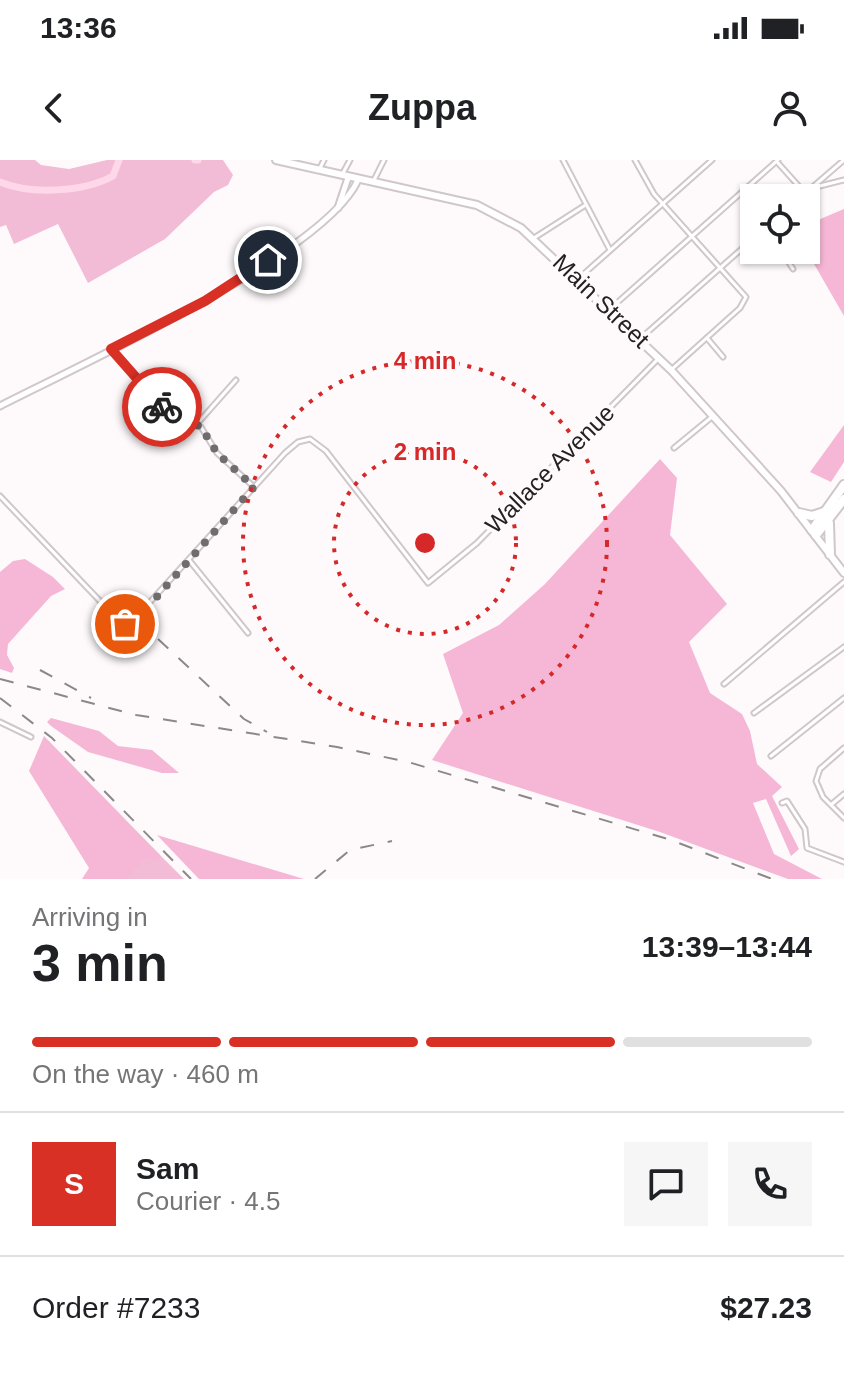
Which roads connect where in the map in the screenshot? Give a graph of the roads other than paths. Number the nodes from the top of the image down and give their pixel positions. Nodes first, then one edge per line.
1 (276, 160) edge
2 (324, 160) edge
3 (350, 160) edge
4 (384, 160) edge
5 (563, 160) edge
6 (635, 160) edge
7 (712, 160) edge
8 (777, 160) edge
9 (844, 160) edge
10 (319, 172) junction
11 (345, 178) junction
12 (358, 180) junction
13 (844, 180) edge
14 (373, 184) junction
15 (798, 184) edge
16 (817, 184) edge
17 (820, 186) edge
18 (663, 203) junction
19 (584, 206) junction
20 (336, 212) junction
21 (692, 235) junction
22 (534, 238) junction
23 (610, 250) junction
24 (740, 250) edge
25 (790, 264) edge
26 (721, 267) junction
27 (793, 269) dead end
28 (578, 279) junction
29 (610, 309) junction
30 (706, 337) junction
31 (641, 338) junction
32 (111, 349) junction
33 (660, 357) junction
34 (723, 357) dead end
35 (671, 370) junction
36 (236, 380) dead end
37 (0, 406) edge
38 (713, 416) junction
39 (197, 424) junction
40 (674, 448) dead end
41 (844, 485) edge
42 (254, 487) junction
43 (0, 496) edge
44 (844, 499) edge
45 (829, 512) junction
46 (799, 513) junction
47 (814, 532) junction
48 (830, 554) junction
49 (189, 560) junction
50 (844, 573) edge
51 (844, 582) edge
52 (248, 633) dead end
53 (844, 647) edge
54 (724, 684) dead end
55 (844, 698) edge
56 (754, 713) dead end
57 (0, 722) edge
58 (31, 737) dead end
59 (844, 748) edge
60 (771, 756) dead end
61 (844, 794) edge
62 (782, 803) dead end
63 (830, 805) junction
64 (844, 818) edge
65 (844, 862) edge

1 - 10 main road, Main Street
2 - 10 street
3 - 11 street
4 - 14 street
5 - 19 street
6 - 18 street
7 - 18 street
8 - 15 street
8 - 21 street
9 - 16 street
10 - 11 main road, Main Street
11 - 12 main road, Main Street
11 - 20 street
12 - 14 main road, Main Street
12 - 20 street
13 - 17 street
14 - 22 main road, Main Street
18 - 21 street
18 - 23 street
19 - 22 street
19 - 23 street
20 - 32 street
21 - 26 street
21 - 29 street
22 - 28 main road, Main Street
23 - 28 street
24 - 26 street
25 - 27 street
26 - 30 street
26 - 31 street
28 - 29 main road, Main Street
29 - 31 main road, Main Street
30 - 34 street
30 - 35 street
31 - 33 main road, Main Street
32 - 37 street
32 - 39 street
33 - 35 main road, Main Street
33 - 42 street, Wallace Avenue
35 - 38 main road, Main Street
36 - 39 street
38 - 40 street
38 - 46 main road, Main Street
39 - 42 street
41 - 45 highway
42 - 49 street
43 - 49 street
44 - 45 highway
45 - 46 highway
45 - 47 highway
45 - 48 highway
46 - 47 main road, Main Street
47 - 48 main road, Main Street
48 - 50 main road, Main Street
49 - 52 street
51 - 54 street
53 - 56 street
55 - 60 street
57 - 58 street
59 - 63 street
61 - 63 street
62 - 65 street
63 - 64 street

